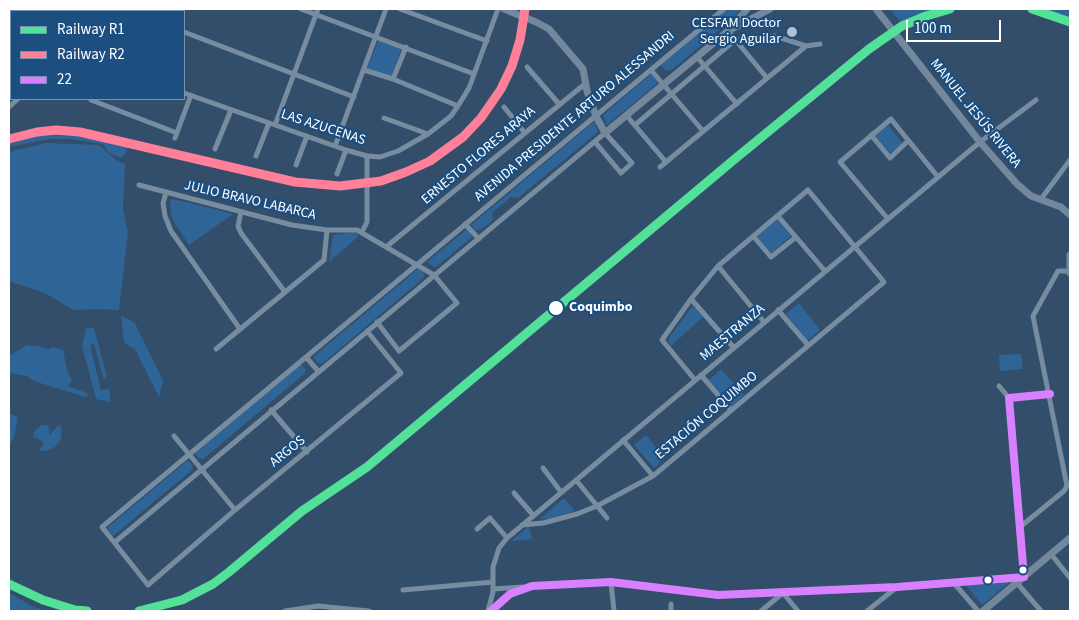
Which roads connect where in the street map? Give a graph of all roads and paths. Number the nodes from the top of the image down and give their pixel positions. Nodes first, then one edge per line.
1 (301, 9) edge
2 (386, 9) edge
3 (400, 9) edge
4 (498, 9) edge
5 (504, 9) edge
6 (724, 9) edge
7 (747, 9) edge
8 (770, 9) edge
9 (876, 9) edge
10 (317, 12) edge
11 (728, 31) junction
12 (185, 32) edge
13 (376, 36) junction
14 (735, 40) junction
15 (487, 41) junction
16 (820, 44) dead end
17 (806, 46) junction
18 (406, 47) junction
19 (697, 57) junction
20 (527, 66) dead end
21 (705, 66) junction
22 (364, 70) junction
23 (651, 70) junction
24 (294, 74) junction
25 (474, 74) junction
26 (767, 78) junction
27 (393, 79) junction
28 (586, 83) junction
29 (664, 84) junction
30 (185, 93) edge
31 (672, 94) junction
32 (191, 96) junction
33 (354, 97) junction
34 (91, 100) edge
35 (1036, 100) dead end
36 (559, 104) junction
37 (736, 104) junction
38 (458, 106) junction
39 (504, 107) dead end
40 (231, 110) junction
41 (626, 115) junction
42 (596, 116) junction
43 (384, 118) dead end
44 (272, 124) junction
45 (635, 125) junction
46 (703, 131) junction
47 (525, 133) junction
48 (605, 133) junction
49 (428, 134) junction
50 (307, 136) junction
51 (871, 136) junction
52 (908, 141) junction
53 (595, 142) junction
54 (980, 142) junction
55 (335, 146) junction
56 (215, 149) dead end
57 (346, 150) junction
58 (256, 156) dead end
59 (367, 156) junction
60 (1070, 160) edge
61 (666, 162) junction
62 (296, 165) dead end
63 (660, 167) dead end
64 (337, 174) dead end
65 (938, 177) junction
66 (138, 185) dead end
67 (166, 193) junction
68 (1040, 199) junction
69 (241, 212) junction
70 (1070, 215) edge
71 (778, 216) junction
72 (888, 219) junction
73 (465, 224) junction
74 (327, 230) junction
75 (362, 232) junction
76 (754, 237) junction
77 (796, 237) junction
78 (479, 239) junction
79 (386, 247) junction
80 (855, 247) junction
81 (1070, 255) edge
82 (416, 265) junction
83 (718, 266) junction
84 (825, 272) junction
85 (1070, 272) edge
86 (434, 275) junction
87 (285, 292) junction
88 (691, 299) junction
89 (778, 310) junction
90 (377, 322) junction
91 (764, 322) junction
92 (240, 329) junction
93 (367, 331) junction
94 (808, 345) junction
95 (216, 348) dead end
96 (734, 348) junction
97 (306, 357) junction
98 (318, 371) junction
99 (701, 376) junction
100 (696, 380) junction
101 (999, 386) dead end
102 (1050, 394) junction
103 (1009, 398) junction
104 (271, 410) junction
105 (730, 410) junction
106 (174, 436) dead end
107 (623, 440) junction
108 (307, 452) junction
109 (189, 454) junction
110 (201, 468) junction
111 (543, 468) dead end
112 (653, 476) junction
113 (576, 480) junction
114 (514, 492) dead end
115 (561, 492) junction
116 (597, 506) junction
117 (235, 510) junction
118 (533, 515) junction
119 (607, 518) dead end
120 (522, 524) junction
121 (1020, 527) junction
122 (477, 529) dead end
123 (507, 538) junction
124 (1070, 538) edge
125 (114, 542) junction
126 (1051, 554) junction
127 (1024, 577) junction
128 (1070, 578) edge
129 (492, 582) junction
130 (611, 582) junction
131 (953, 582) junction
132 (1017, 583) junction
133 (532, 586) junction
134 (897, 587) junction
135 (493, 589) junction
136 (403, 590) dead end
137 (783, 593) junction
138 (671, 604) dead end
139 (285, 611) edge
140 (369, 611) edge
141 (490, 611) edge
142 (614, 611) edge
143 (671, 611) edge
144 (761, 611) edge
145 (798, 611) edge
146 (867, 611) edge
147 (978, 611) edge
148 (983, 611) edge
149 (1041, 611) edge

1 - 10 street
2 - 13 street
3 - 15 street
4 - 15 street, LAS AZUCENAS
5 - 28 main road
6 - 23 street, AVENIDA PRESIDENTE ARTURO ALESSANDRI
7 - 11 main road
8 - 11 main road
9 - 54 main road, MANUEL JESÚS RIVERA
10 - 13 street
10 - 24 street
11 - 14 street
11 - 19 main road
12 - 24 street
13 - 18 street
13 - 22 street
14 - 17 street
14 - 21 street
14 - 26 street
15 - 25 street, LAS AZUCENAS
16 - 17 street
17 - 26 street
18 - 25 street
18 - 27 street
19 - 21 street
19 - 29 main road
20 - 36 street
21 - 31 street
21 - 37 street
22 - 27 street
22 - 33 street
23 - 29 street
23 - 42 street, AVENIDA PRESIDENTE ARTURO ALESSANDRI
24 - 33 street
24 - 44 street
25 - 38 street, LAS AZUCENAS
26 - 37 street
27 - 38 street
28 - 36 street, ERNESTO FLORES ARAYA
28 - 42 main road
29 - 31 street
29 - 41 main road
30 - 32 street, LAS AZUCENAS
31 - 45 street
31 - 46 street
32 - 34 street
32 - 40 street, LAS AZUCENAS
33 - 55 street
35 - 54 street, MAESTRANZA
36 - 47 street, ERNESTO FLORES ARAYA
37 - 46 street
38 - 49 street, LAS AZUCENAS
39 - 47 street
40 - 44 street, LAS AZUCENAS
40 - 56 street
41 - 45 street
41 - 48 main road
42 - 48 main road
42 - 73 street, AVENIDA PRESIDENTE ARTURO ALESSANDRI
43 - 49 street
44 - 50 street, LAS AZUCENAS
44 - 58 street
45 - 61 street
46 - 61 street
47 - 79 street, ERNESTO FLORES ARAYA
48 - 53 street
48 - 53 street
49 - 59 street, LAS AZUCENAS
50 - 55 street, LAS AZUCENAS
50 - 62 street
51 - 52 street
51 - 52 street
51 - 72 street
52 - 65 street
53 - 78 street
54 - 65 street, MAESTRANZA
54 - 68 main road, MANUEL JESÚS RIVERA
55 - 57 street, LAS AZUCENAS
57 - 59 street, LAS AZUCENAS
57 - 64 street
59 - 75 street
60 - 68 street
61 - 63 street
65 - 72 street, MAESTRANZA
66 - 67 street, JULIO BRAVO LABARCA
67 - 69 street, JULIO BRAVO LABARCA
67 - 92 street
68 - 70 main road, MANUEL JESÚS RIVERA
69 - 74 street, JULIO BRAVO LABARCA
69 - 87 street
71 - 76 street
71 - 77 street
71 - 80 street
72 - 80 street, MAESTRANZA
73 - 78 street
73 - 82 street, AVENIDA PRESIDENTE ARTURO ALESSANDRI
74 - 75 street, JULIO BRAVO LABARCA
74 - 87 street
75 - 79 street, JULIO BRAVO LABARCA
76 - 77 street
76 - 83 street
77 - 84 street
78 - 86 street
79 - 82 street, JULIO BRAVO LABARCA
80 - 84 street, MAESTRANZA
80 - 94 street, ESTACIÓN COQUIMBO
81 - 85 main road
82 - 86 street, JULIO BRAVO LABARCA
82 - 97 street, AVENIDA PRESIDENTE ARTURO ALESSANDRI
83 - 88 street
83 - 91 street
84 - 89 street, MAESTRANZA
85 - 102 street
86 - 90 street
86 - 90 street
87 - 92 street
88 - 96 street
88 - 100 street
89 - 91 street, MAESTRANZA
89 - 94 street
90 - 93 street
91 - 96 street, MAESTRANZA
92 - 95 street
93 - 98 street
93 - 108 street, ARGOS
94 - 105 street, ESTACIÓN COQUIMBO
96 - 99 street, MAESTRANZA
97 - 98 street
97 - 109 street, AVENIDA PRESIDENTE ARTURO ALESSANDRI
98 - 104 street
99 - 100 street, MAESTRANZA
99 - 105 street
100 - 107 street, MAESTRANZA
101 - 103 street
102 - 103 street
102 - 121 street
103 - 121 street
104 - 108 street
104 - 110 street
105 - 112 street, ESTACIÓN COQUIMBO
106 - 109 street
107 - 112 street
107 - 113 street, MAESTRANZA
108 - 117 street, ARGOS
109 - 110 street
109 - 125 street, AVENIDA PRESIDENTE ARTURO ALESSANDRI
110 - 117 street
110 - 125 street
111 - 115 street
112 - 116 street, ESTACIÓN COQUIMBO
113 - 115 street, MAESTRANZA
113 - 116 street
114 - 118 street
115 - 118 street, MAESTRANZA
116 - 119 street
116 - 120 street, ESTACIÓN COQUIMBO
117 - 125 street, ARGOS
118 - 120 street, MAESTRANZA
120 - 123 street, MAESTRANZA
121 - 127 street
122 - 123 street
123 - 129 street, MAESTRANZA
124 - 126 main road
126 - 127 main road
126 - 128 street
127 - 131 street
127 - 132 main road
129 - 135 street, MAESTRANZA
129 - 136 street
130 - 133 street
130 - 137 street
130 - 142 street
131 - 134 street
131 - 147 street
132 - 148 main road
132 - 149 street
133 - 135 street
133 - 141 street
134 - 137 street
134 - 146 street
135 - 141 street, MAESTRANZA
137 - 144 street
137 - 145 street
138 - 143 street
139 - 140 street

